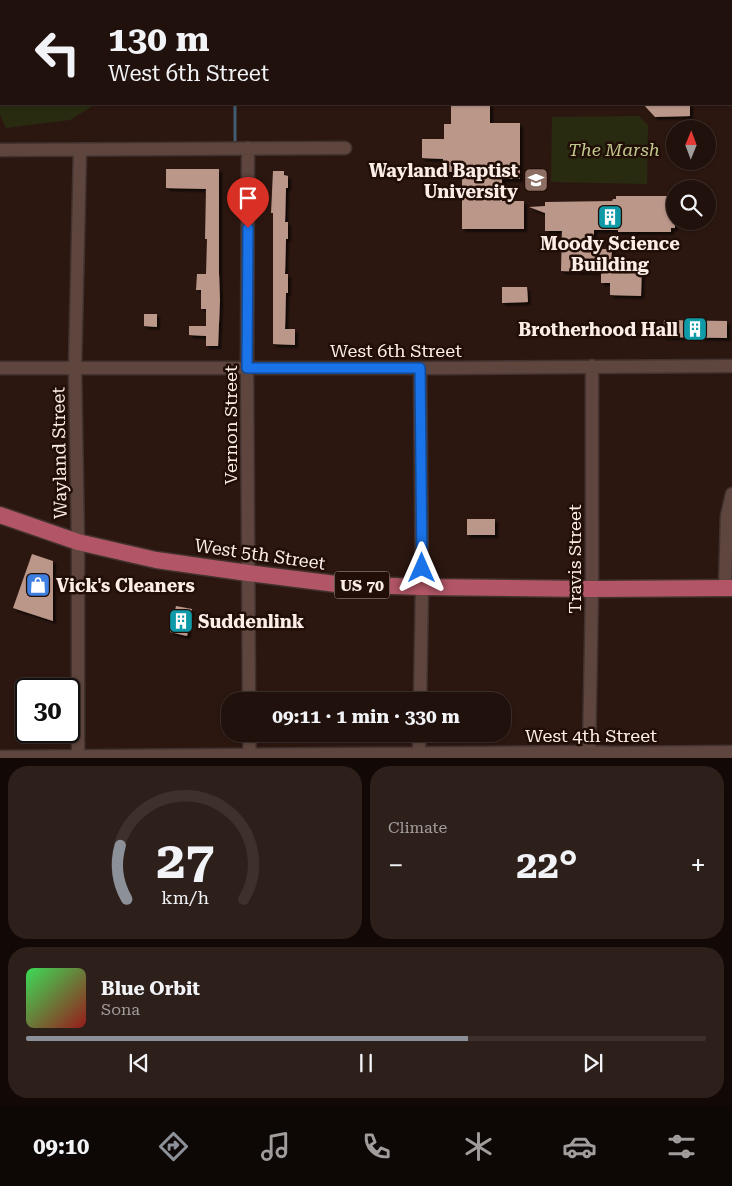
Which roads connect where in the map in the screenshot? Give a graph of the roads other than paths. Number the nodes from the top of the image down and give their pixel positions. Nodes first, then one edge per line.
1 (248, 148) junction
2 (345, 148) dead end
3 (0, 150) edge
4 (80, 150) junction
5 (592, 366) junction
6 (732, 366) edge
7 (0, 368) edge
8 (75, 368) junction
9 (247, 368) junction
10 (420, 368) junction
11 (732, 494) edge
12 (0, 515) edge
13 (78, 542) junction
14 (248, 573) junction
15 (422, 587) junction
16 (729, 588) edge
17 (592, 589) junction
18 (249, 692) edge
19 (420, 692) edge
20 (250, 742) edge
21 (419, 742) edge
22 (589, 752) junction
23 (732, 752) edge
24 (419, 754) junction
25 (78, 756) junction
26 (250, 756) edge
27 (0, 757) edge

1 - 2 street
1 - 4 street
1 - 9 street, Vernon Street
3 - 4 street
4 - 8 street, Wayland Street
5 - 6 street, West 6th Street
5 - 10 street, West 6th Street
5 - 17 street, Travis Street
7 - 8 street, West 6th Street
8 - 9 street, West 6th Street
8 - 13 street, Wayland Street
9 - 10 street, West 6th Street
9 - 14 street, Vernon Street
10 - 15 street
11 - 16 street
12 - 13 main road, West 5th Street / US 70
13 - 14 main road, West 5th Street / US 70
13 - 25 street, Wayland Street
14 - 15 main road, West 5th Street / US 70
14 - 18 street, Vernon Street
15 - 17 main road, West 5th Street / US 70
15 - 19 street
16 - 17 main road, West 5th Street / US 70
17 - 22 street, Travis Street
20 - 26 street
21 - 24 street
22 - 23 street, West 4th Street
22 - 24 street, West 4th Street
24 - 26 street, West 4th Street
25 - 26 street, West 4th Street
25 - 27 street, West 4th Street

